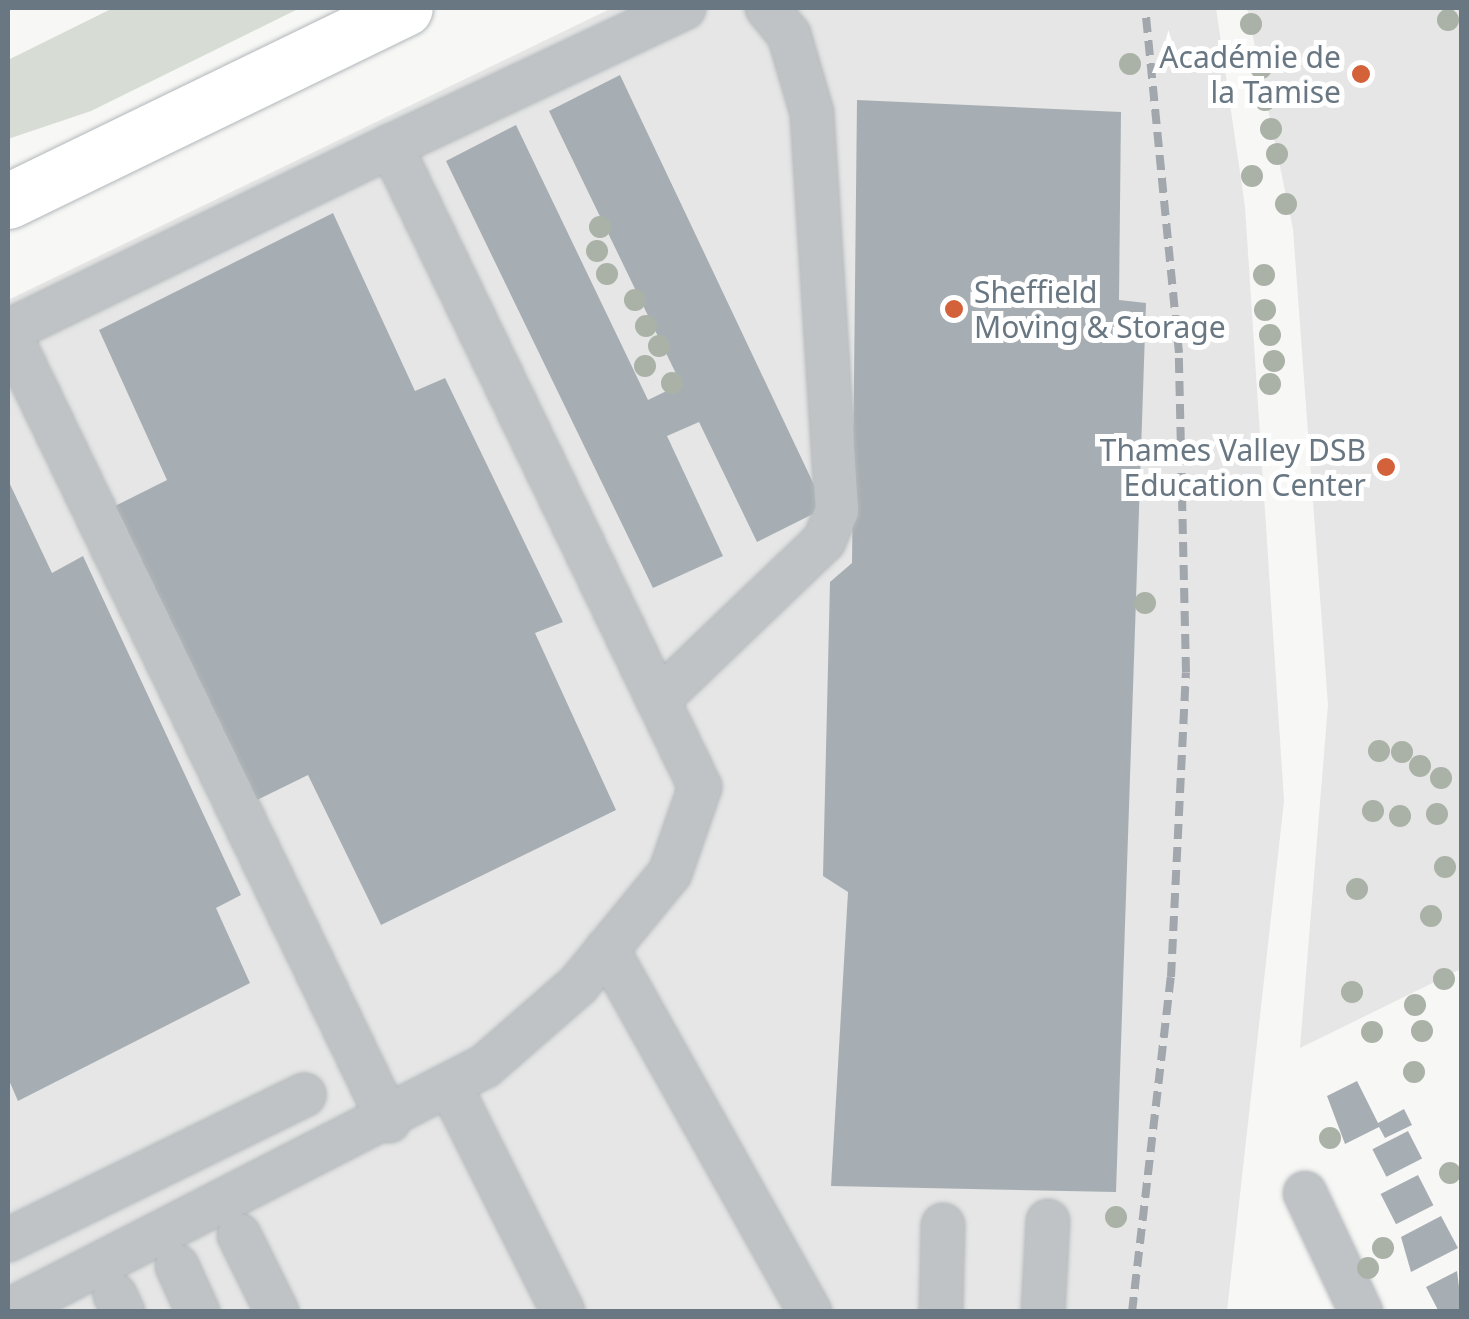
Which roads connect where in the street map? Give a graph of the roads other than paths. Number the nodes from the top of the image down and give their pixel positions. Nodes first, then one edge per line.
1 (404, 8) edge
2 (684, 8) edge
3 (767, 8) edge
4 (391, 146) junction
5 (8, 201) edge
6 (10, 330) edge
7 (658, 700) junction
8 (607, 950) junction
9 (451, 1088) junction
10 (304, 1096) dead end
11 (388, 1120) junction
12 (1305, 1194) dead end
13 (1048, 1221) dead end
14 (943, 1225) dead end
15 (240, 1235) dead end
16 (8, 1240) edge
17 (177, 1266) dead end
18 (8, 1311) edge
19 (198, 1312) edge
20 (277, 1312) edge
21 (563, 1312) edge
22 (810, 1312) edge
23 (941, 1312) edge
24 (1043, 1312) edge
25 (1361, 1312) edge

1 - 5 main road
2 - 4 street
3 - 7 street
4 - 6 street
4 - 7 street
6 - 11 street
7 - 8 street
8 - 9 street
8 - 22 street
9 - 11 street
9 - 21 street
10 - 16 street
11 - 18 street
12 - 25 street
13 - 24 street
14 - 23 street
15 - 20 street
17 - 19 street

